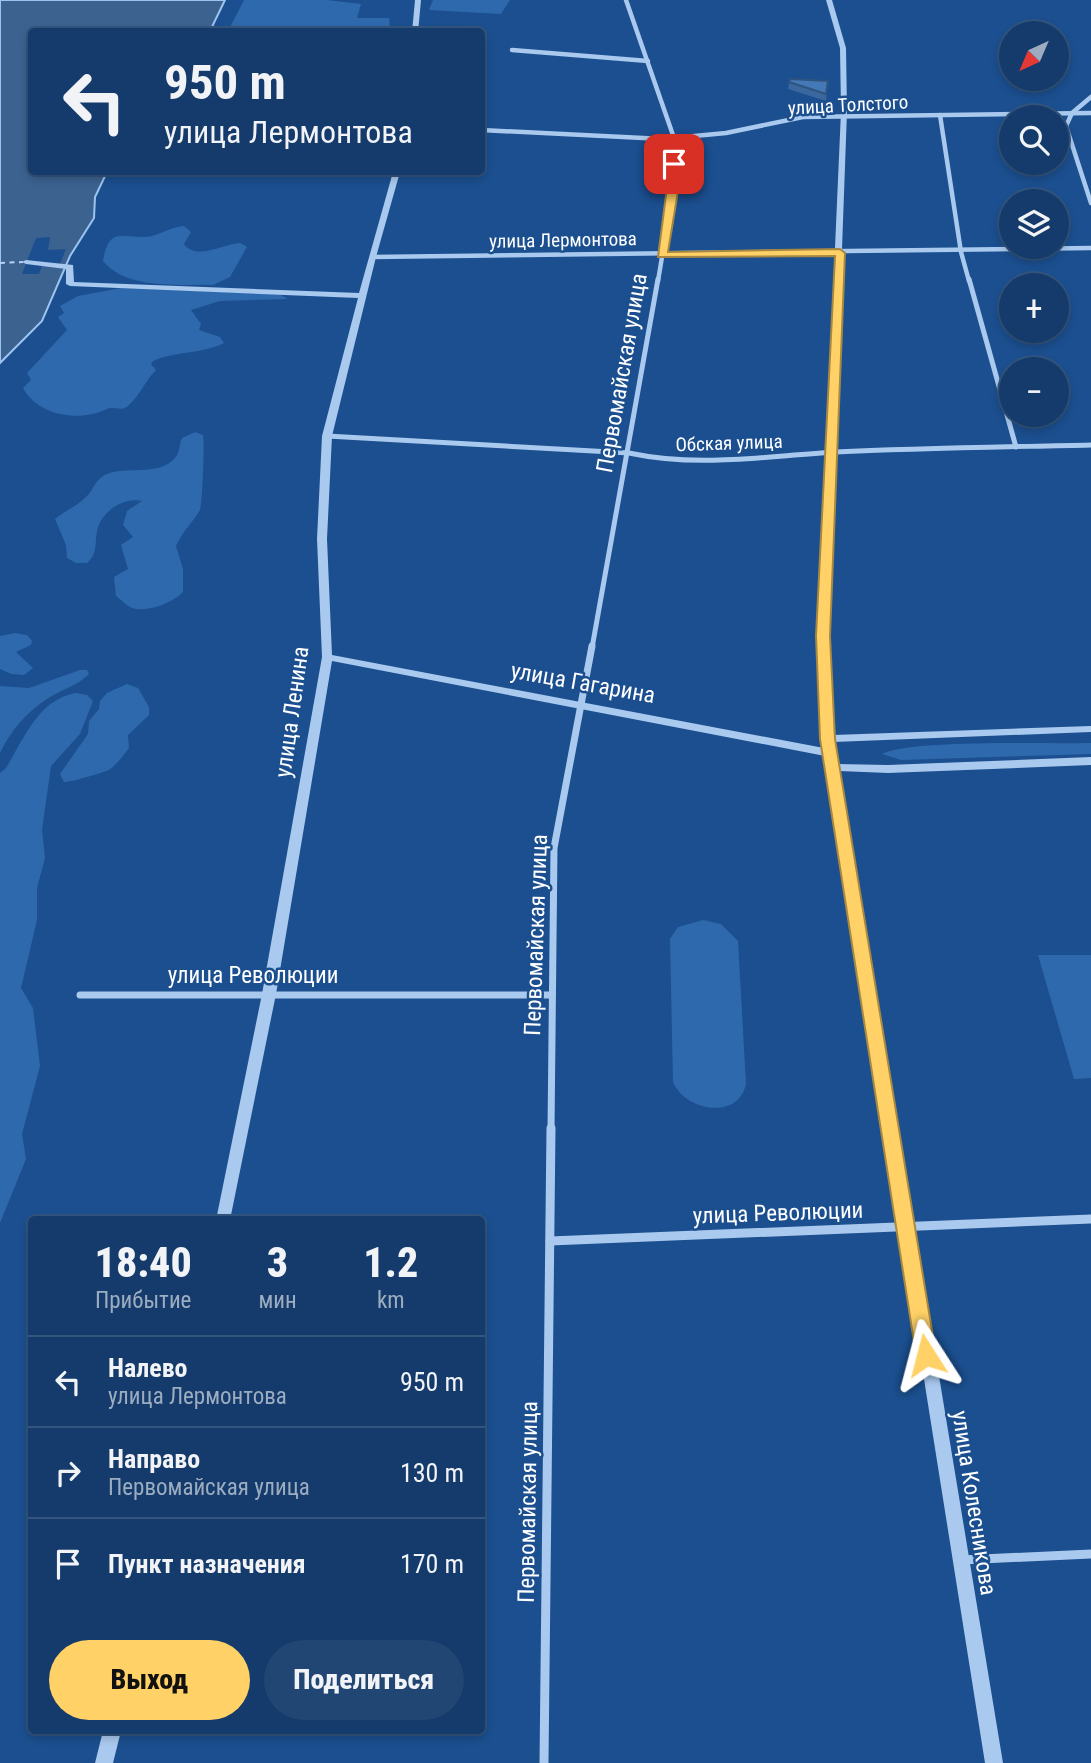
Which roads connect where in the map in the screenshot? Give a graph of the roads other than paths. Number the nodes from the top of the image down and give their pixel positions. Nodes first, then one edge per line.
1 (418, 0) edge
2 (625, 0) edge
3 (829, 0) edge
4 (415, 28) edge
5 (512, 50) dead end
6 (648, 61) junction
7 (1091, 97) edge
8 (1072, 113) junction
9 (1091, 113) edge
10 (940, 115) junction
11 (844, 117) junction
12 (485, 130) edge
13 (674, 138) junction
14 (396, 175) edge
15 (1091, 204) edge
16 (1091, 248) edge
17 (961, 251) junction
18 (840, 253) junction
19 (662, 255) junction
20 (372, 257) junction
21 (26, 262) dead end
22 (71, 276) joint
23 (363, 296) junction
24 (327, 436) junction
25 (1091, 445) edge
26 (1016, 447) junction
27 (832, 452) junction
28 (629, 453) junction
29 (327, 657) junction
30 (582, 704) junction
31 (1091, 729) edge
32 (828, 739) junction
33 (831, 760) junction
34 (1091, 761) edge
35 (269, 993) junction
36 (80, 995) dead end
37 (552, 995) junction
38 (224, 1216) edge
39 (1091, 1219) edge
40 (905, 1227) junction
41 (550, 1241) junction
42 (1091, 1554) edge
43 (960, 1560) junction
44 (111, 1734) edge
45 (104, 1763) edge
46 (544, 1763) edge
47 (994, 1763) edge

1 - 4 street
2 - 6 street, Первомайская улица
3 - 11 street, улица Колесникова
5 - 6 street
6 - 13 street, Первомайская улица
7 - 8 street
8 - 9 street, улица Толстого
8 - 10 street, улица Толстого
8 - 15 street
10 - 11 street, улица Толстого
10 - 17 street
11 - 13 street, улица Толстого
11 - 18 street, улица Колесникова
12 - 13 street, улица Толстого
13 - 19 street, Первомайская улица
14 - 20 street, улица Ленина
16 - 17 street, улица Лермонтова
17 - 18 street, улица Лермонтова
17 - 26 street
18 - 19 street, улица Лермонтова
18 - 27 street, улица Колесникова
19 - 20 street, улица Лермонтова
19 - 28 street, Первомайская улица
20 - 23 street, улица Ленина
21 - 22 street
22 - 23 street
23 - 24 street, улица Ленина
24 - 28 street, Обская улица
24 - 29 street, улица Ленина
25 - 26 street, Обская улица
26 - 27 street, Обская улица
27 - 28 street, Обская улица
27 - 32 street, улица Колесникова
28 - 30 street, Первомайская улица
29 - 30 street, улица Гагарина
29 - 35 street, улица Ленина
30 - 33 street, улица Гагарина
30 - 37 street, Первомайская улица
31 - 32 street
32 - 33 street, улица Колесникова
33 - 34 street, улица Гагарина
33 - 40 street, улица Колесникова
35 - 36 street, улица Революции
35 - 37 street, улица Революции
35 - 38 street, улица Ленина
37 - 41 street, Первомайская улица
39 - 40 street, улица Революции
40 - 41 street, улица Революции
40 - 43 street, улица Колесникова
41 - 46 street, Первомайская улица
42 - 43 street
43 - 47 street, улица Колесникова
44 - 45 street

